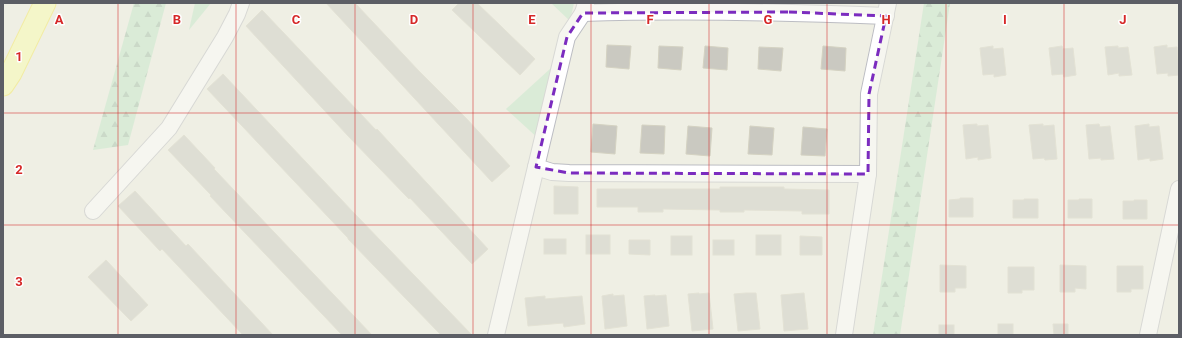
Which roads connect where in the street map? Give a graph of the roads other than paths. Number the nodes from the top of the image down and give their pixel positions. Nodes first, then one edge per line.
1 (45, 3) edge
2 (242, 3) edge
3 (585, 8) edge
4 (887, 9) edge
5 (3, 85) edge
6 (536, 167) junction
7 (868, 174) junction
8 (1179, 189) edge
9 (93, 211) dead end
10 (496, 335) edge
11 (844, 335) edge
12 (1148, 335) edge

1 - 5 main road
2 - 9 street
3 - 4 street
3 - 6 street
4 - 7 street
6 - 7 street
6 - 10 street
7 - 11 street
8 - 12 street

